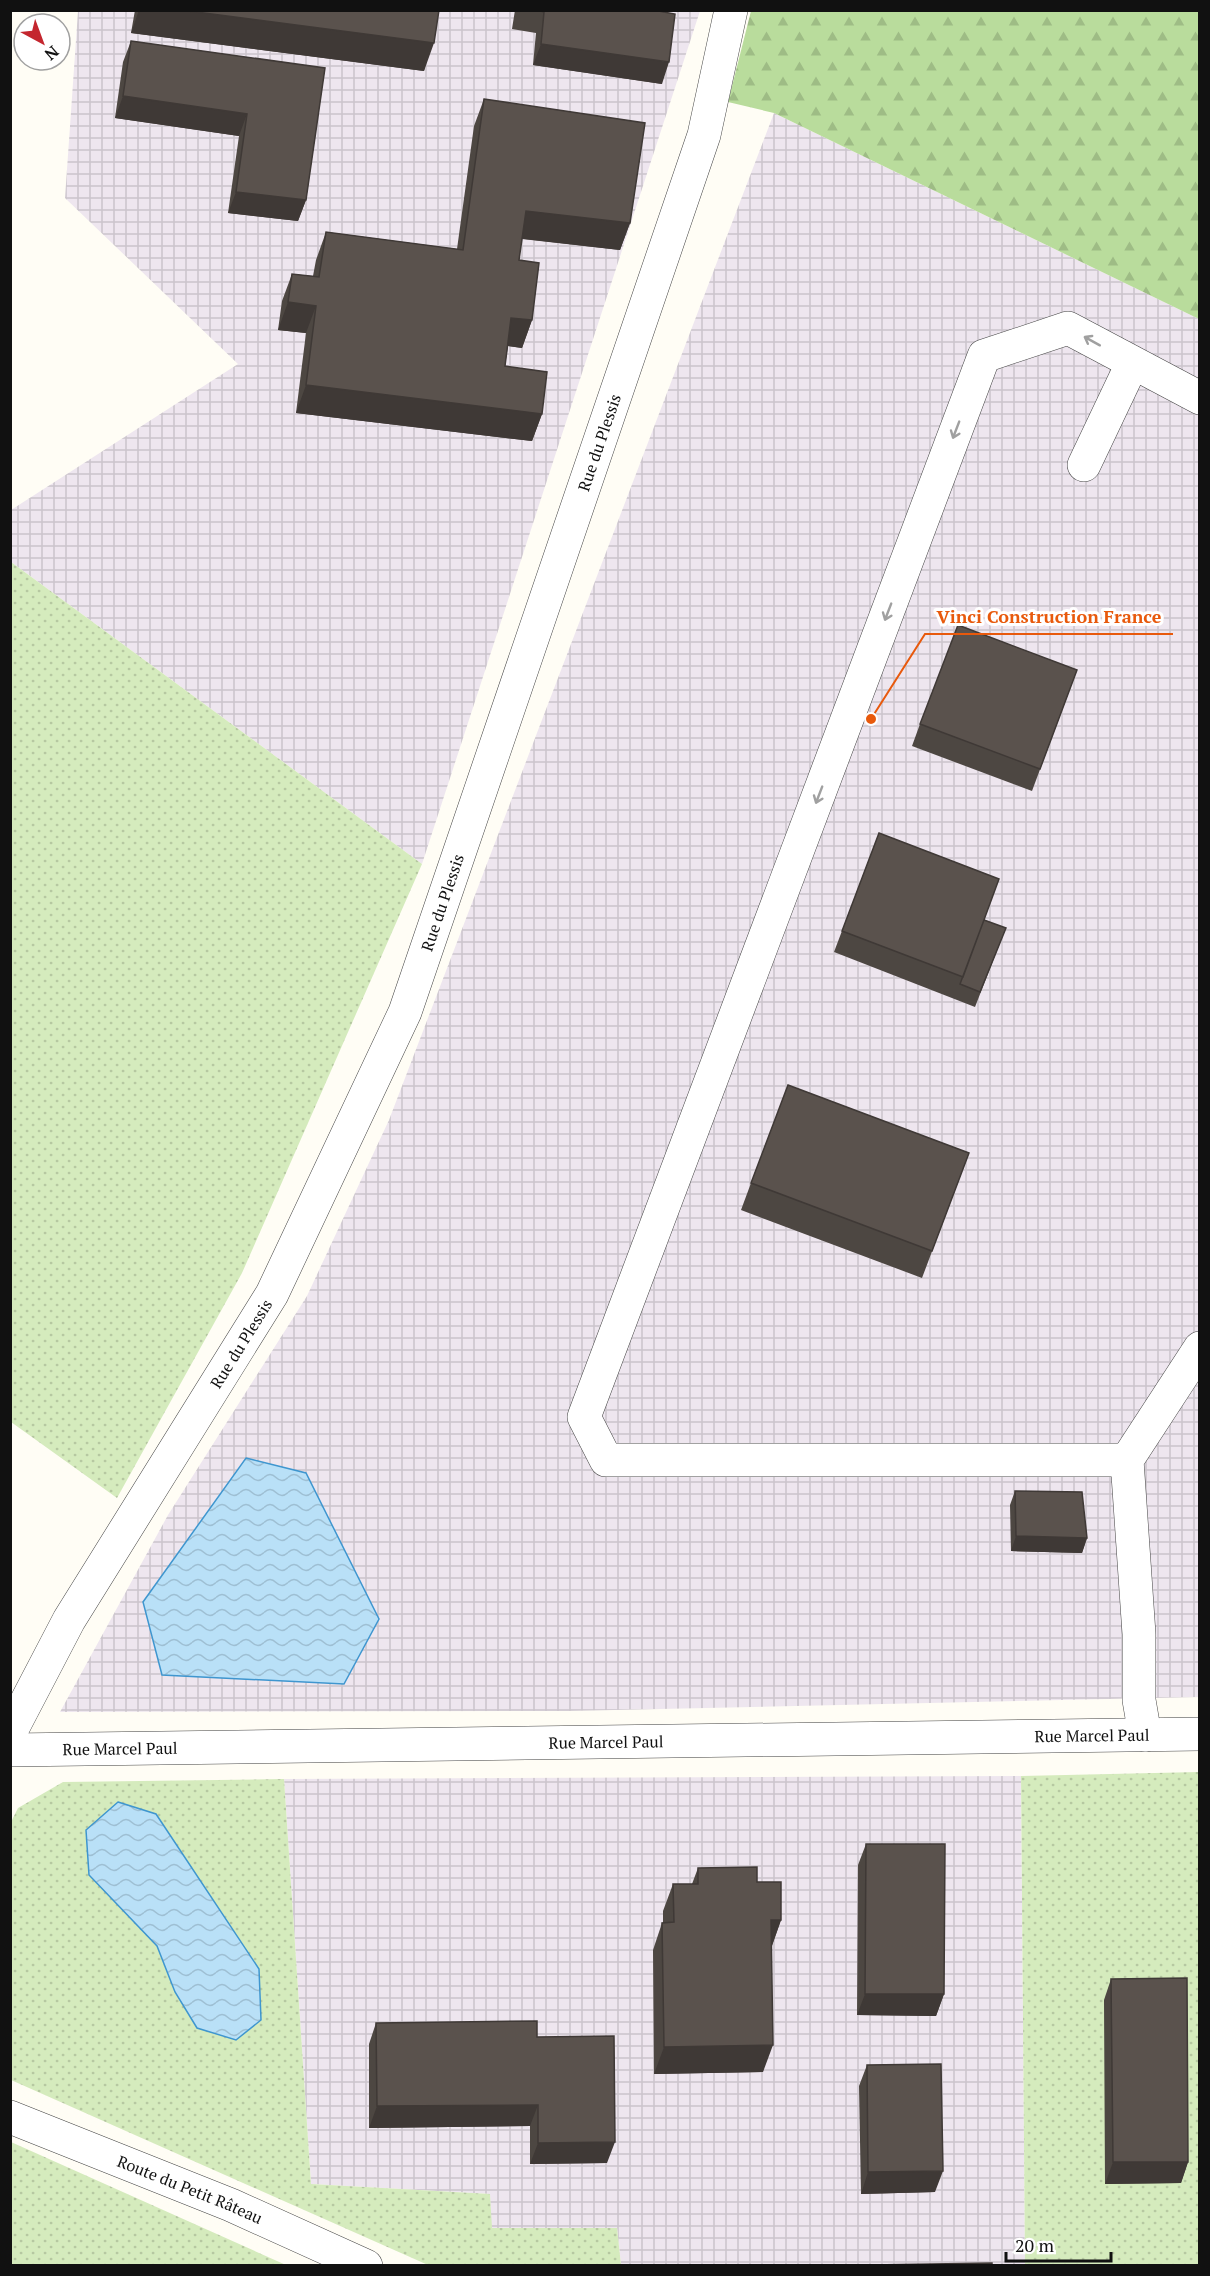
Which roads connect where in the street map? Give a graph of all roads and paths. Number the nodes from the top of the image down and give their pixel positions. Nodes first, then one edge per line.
1 (731, 10) edge
2 (1132, 364) junction
3 (1200, 398) edge
4 (1084, 465) dead end
5 (1199, 1351) edge
6 (1127, 1460) junction
7 (10, 1733) edge
8 (1200, 1734) edge
9 (1145, 1735) junction
10 (10, 1750) edge
11 (10, 2117) edge
12 (366, 2265) edge

1 - 7 street, Rue du Plessis
2 - 3 street
2 - 4 street
2 -> 6 street
5 - 6 street
6 - 9 street
8 - 9 street, Rue Marcel Paul
9 - 10 street, Rue Marcel Paul
11 - 12 street, Route du Petit Râteau

